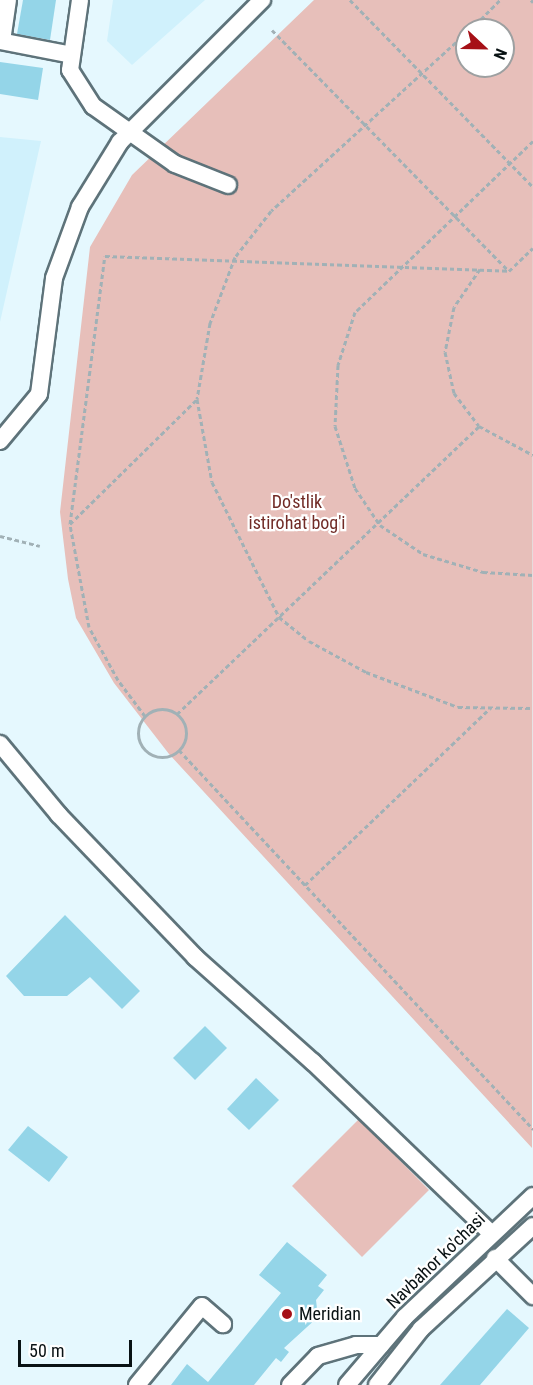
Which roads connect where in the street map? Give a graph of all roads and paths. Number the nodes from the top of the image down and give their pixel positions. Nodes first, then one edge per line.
1 (8, 0) edge
2 (80, 0) edge
3 (262, 0) edge
4 (350, 0) edge
5 (500, 0) edge
6 (481, 18) edge
7 (272, 30) dead end
8 (1, 41) edge
9 (455, 44) edge
10 (72, 55) junction
11 (423, 75) junction
12 (366, 126) junction
13 (131, 131) junction
14 (533, 141) edge
15 (510, 162) junction
16 (228, 185) dead end
17 (533, 187) edge
18 (452, 216) junction
19 (533, 248) edge
20 (236, 257) junction
21 (401, 264) junction
22 (480, 269) junction
23 (509, 271) junction
24 (197, 399) junction
25 (479, 426) junction
26 (0, 441) edge
27 (533, 455) edge
28 (70, 524) junction
29 (380, 525) junction
30 (0, 536) edge
31 (40, 546) dead end
32 (533, 575) edge
33 (279, 617) junction
34 (491, 707) junction
35 (533, 708) edge
36 (177, 714) junction
37 (145, 716) junction
38 (0, 744) edge
39 (179, 750) junction
40 (305, 885) junction
41 (533, 1129) edge
42 (533, 1196) edge
43 (533, 1226) edge
44 (490, 1233) junction
45 (495, 1258) junction
46 (461, 1263) junction
47 (474, 1276) junction
48 (533, 1296) edge
49 (223, 1324) dead end
50 (381, 1346) junction
51 (137, 1385) edge
52 (290, 1385) edge
53 (347, 1385) edge
54 (377, 1385) edge

1 - 8 street
2 - 10 street
3 - 13 street
4 - 11 path
5 - 6 path
7 - 12 path
8 - 10 street
9 - 11 path
10 - 13 street
11 - 12 path
11 - 15 path
12 - 18 path
12 - 20 path
13 - 16 street
13 - 26 street
14 - 15 path
15 - 17 path
15 - 18 path
18 - 21 path
18 - 23 path
19 - 23 path
20 - 21 path
20 - 24 path
20 - 28 path
21 - 22 path
21 - 29 path
22 - 23 path
22 - 25 path
24 - 28 path
24 - 33 path
25 - 27 path
25 - 29 path
28 - 37 path
29 - 32 path
29 - 33 path
30 - 31 path
33 - 34 path
33 - 36 path
34 - 35 path
34 - 40 path
36 - 37 path
36 - 39 path
37 - 39 path
38 - 44 street
39 - 40 path
40 - 41 path
42 - 44 street, Navbahor ko'chasi
43 - 45 street, Navbahor ko'chasi
44 - 46 street, Navbahor ko'chasi
45 - 47 street, Navbahor ko'chasi
45 - 48 street
46 - 47 street
46 - 50 street, Navbahor ko'chasi
47 - 54 street, Navbahor ko'chasi
49 - 51 street
50 - 52 street
50 - 53 street, Navbahor ko'chasi

